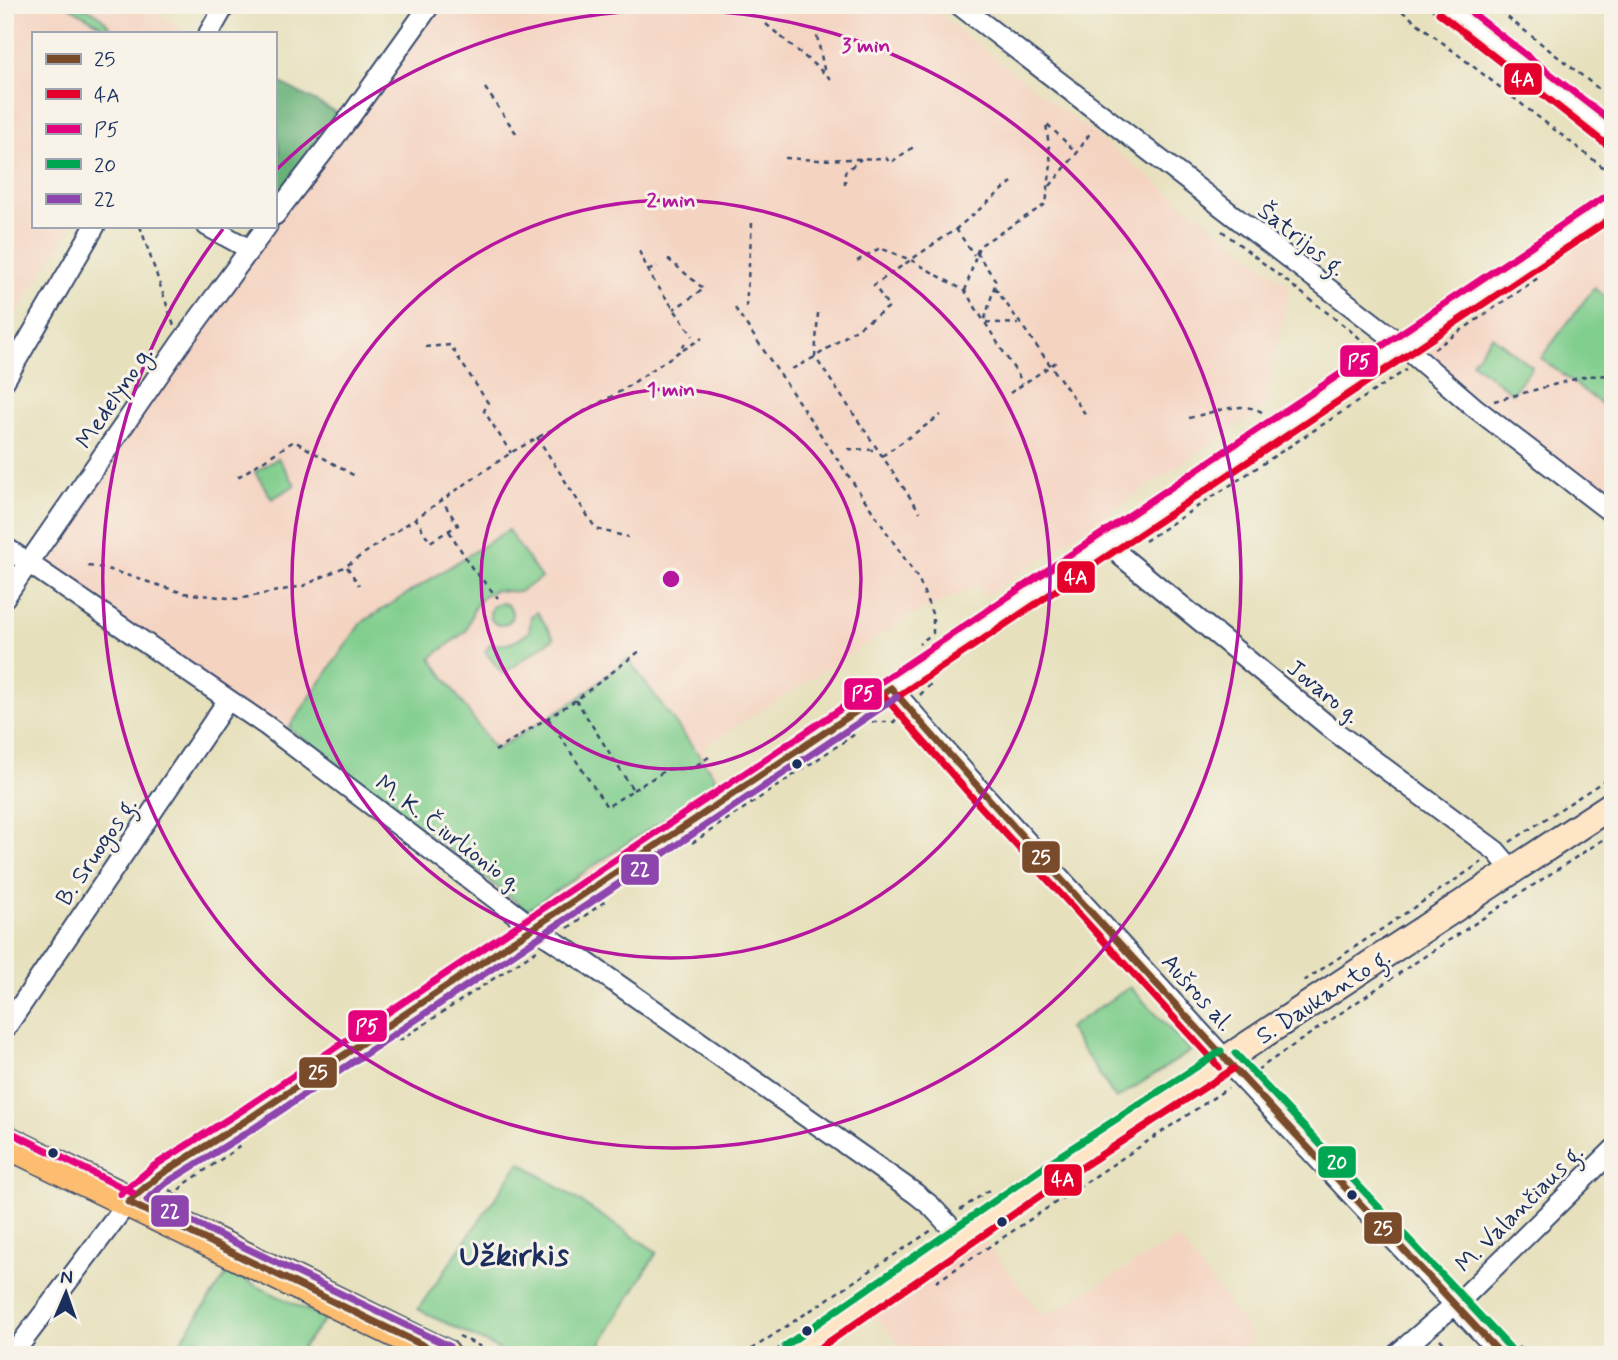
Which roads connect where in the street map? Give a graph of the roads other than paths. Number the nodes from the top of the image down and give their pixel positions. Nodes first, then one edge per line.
1 (225, 5) edge
2 (430, 5) edge
3 (959, 5) edge
4 (1445, 5) edge
5 (210, 32) edge
6 (1613, 137) edge
7 (1613, 204) edge
8 (276, 214) edge
9 (94, 228) edge
10 (211, 228) edge
11 (265, 228) edge
12 (248, 249) junction
13 (1403, 346) junction
14 (5, 380) edge
15 (1613, 514) edge
16 (5, 547) edge
17 (1116, 549) junction
18 (31, 563) junction
19 (5, 597) edge
20 (891, 688) junction
21 (228, 700) junction
22 (1613, 804) edge
23 (1513, 871) junction
24 (534, 928) junction
25 (5, 1029) edge
26 (1227, 1060) junction
27 (5, 1141) edge
28 (1613, 1150) edge
29 (128, 1202) junction
30 (960, 1237) junction
31 (1455, 1304) junction
32 (12, 1355) edge
33 (444, 1355) edge
34 (791, 1355) edge
35 (1396, 1355) edge
36 (1502, 1355) edge

1 - 5 street
2 - 8 street
3 - 13 street, Šatrijos g.
4 - 6 street
7 - 13 street
9 - 14 street
10 - 12 street
11 - 12 street, Medelyno g.
12 - 18 street, Medelyno g.
13 - 15 street, Šatrijos g.
13 - 17 street
16 - 18 street, M. K. Čiurlionio g.
17 - 20 street
17 - 23 street, Jovaro g.
18 - 19 street, Medelyno g.
18 - 21 street, M. K. Čiurlionio g.
20 - 24 street
20 - 26 street, Aušros al.
21 - 24 street, M. K. Čiurlionio g.
21 - 25 street, B. Sruogos g.
22 - 23 main road, S. Daukanto g.
23 - 26 main road, S. Daukanto g.
24 - 29 street
24 - 30 street, M. K. Čiurlionio g.
26 - 30 main road, S. Daukanto g.
26 - 31 street, Aušros al.
27 - 29 highway
28 - 31 street, M. Valančiaus g.
29 - 32 street
29 - 33 highway
30 - 34 main road, S. Daukanto g.
31 - 35 street, M. Valančiaus g.
31 - 36 street, Aušros al.

